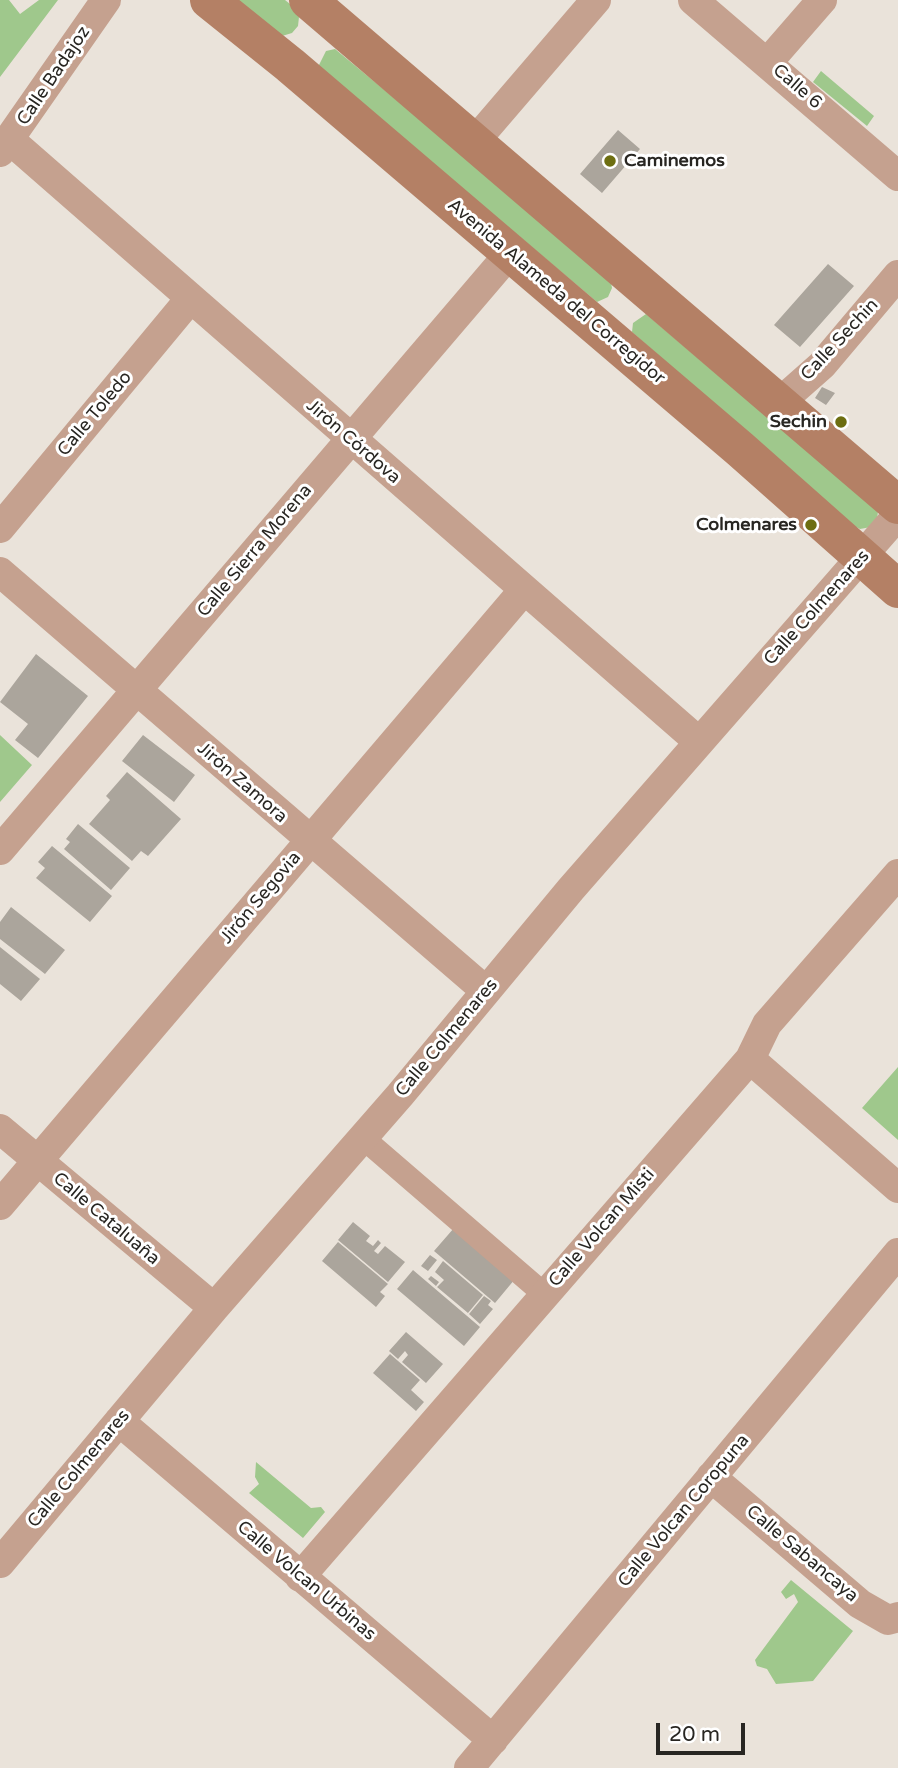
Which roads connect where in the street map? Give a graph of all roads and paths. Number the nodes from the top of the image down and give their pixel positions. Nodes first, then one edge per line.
1 (106, 0) edge
2 (209, 0) edge
3 (596, 0) edge
4 (693, 0) edge
5 (822, 0) edge
6 (318, 9) edge
7 (768, 62) junction
8 (289, 65) junction
9 (475, 141) junction
10 (5, 146) edge
11 (898, 176) edge
12 (510, 253) junction
13 (898, 275) edge
14 (639, 284) junction
15 (190, 299) junction
16 (600, 330) junction
17 (779, 403) junction
18 (350, 439) junction
19 (898, 505) edge
20 (898, 515) edge
21 (0, 528) edge
22 (864, 556) junction
23 (0, 572) edge
24 (898, 589) edge
25 (523, 591) junction
26 (136, 691) junction
27 (698, 741) junction
28 (309, 841) junction
29 (0, 850) edge
30 (898, 874) edge
31 (486, 991) junction
32 (750, 1059) junction
33 (0, 1129) edge
34 (363, 1138) junction
35 (39, 1163) junction
36 (898, 1188) edge
37 (0, 1205) edge
38 (898, 1253) edge
39 (544, 1294) junction
40 (214, 1308) junction
41 (119, 1421) junction
42 (711, 1477) junction
43 (0, 1563) edge
44 (300, 1577) junction
45 (898, 1617) edge
46 (493, 1740) junction
47 (469, 1768) edge

1 - 10 street, Calle Badajoz
2 - 8 main road, Avenida Alameda del Corregidor
3 - 9 street
4 - 7 street, Calle 6
5 - 7 street
6 - 8 main road
6 - 9 main road
7 - 11 street, Calle 6
8 - 12 main road, Avenida Alameda del Corregidor
9 - 14 main road
10 - 15 street, Jirón Córdova
12 - 16 main road, Avenida Alameda del Corregidor
12 - 18 street, Calle Sierra Morena
13 - 17 street, Calle Sechin
14 - 16 main road
14 - 17 main road
15 - 18 street, Jirón Córdova
15 - 21 street, Calle Toledo
16 - 22 main road, Avenida Alameda del Corregidor
17 - 19 main road
18 - 25 street, Jirón Córdova
18 - 26 street, Calle Sierra Morena
20 - 22 street, Calle Colmenares
22 - 24 main road, Avenida Alameda del Corregidor
22 - 27 street, Calle Colmenares
23 - 26 street, Jirón Zamora
25 - 27 street, Jirón Córdova
25 - 28 street, Jirón Segovia
26 - 28 street, Jirón Zamora
26 - 29 street, Calle Sierra Morena
27 - 31 street, Calle Colmenares
28 - 31 street, Jirón Zamora
28 - 35 street, Jirón Segovia
30 - 32 street, Calle Volcan Misti
31 - 34 street, Calle Colmenares
32 - 36 street
32 - 39 street, Calle Volcan Misti
33 - 35 street, Calle Cataluaña
34 - 39 street
34 - 40 street, Calle Colmenares
35 - 37 street, Jirón Segovia
35 - 40 street, Calle Cataluaña
38 - 42 street, Calle Volcan Coropuna
39 - 44 street, Calle Volcan Misti
40 - 41 street, Calle Colmenares
41 - 43 street, Calle Colmenares
41 - 44 street, Calle Volcan Urbinas
42 - 45 street, Calle Sabancaya
42 - 46 street, Calle Volcan Coropuna
44 - 46 street, Calle Volcan Urbinas
46 - 47 street, Calle Volcan Coropuna

